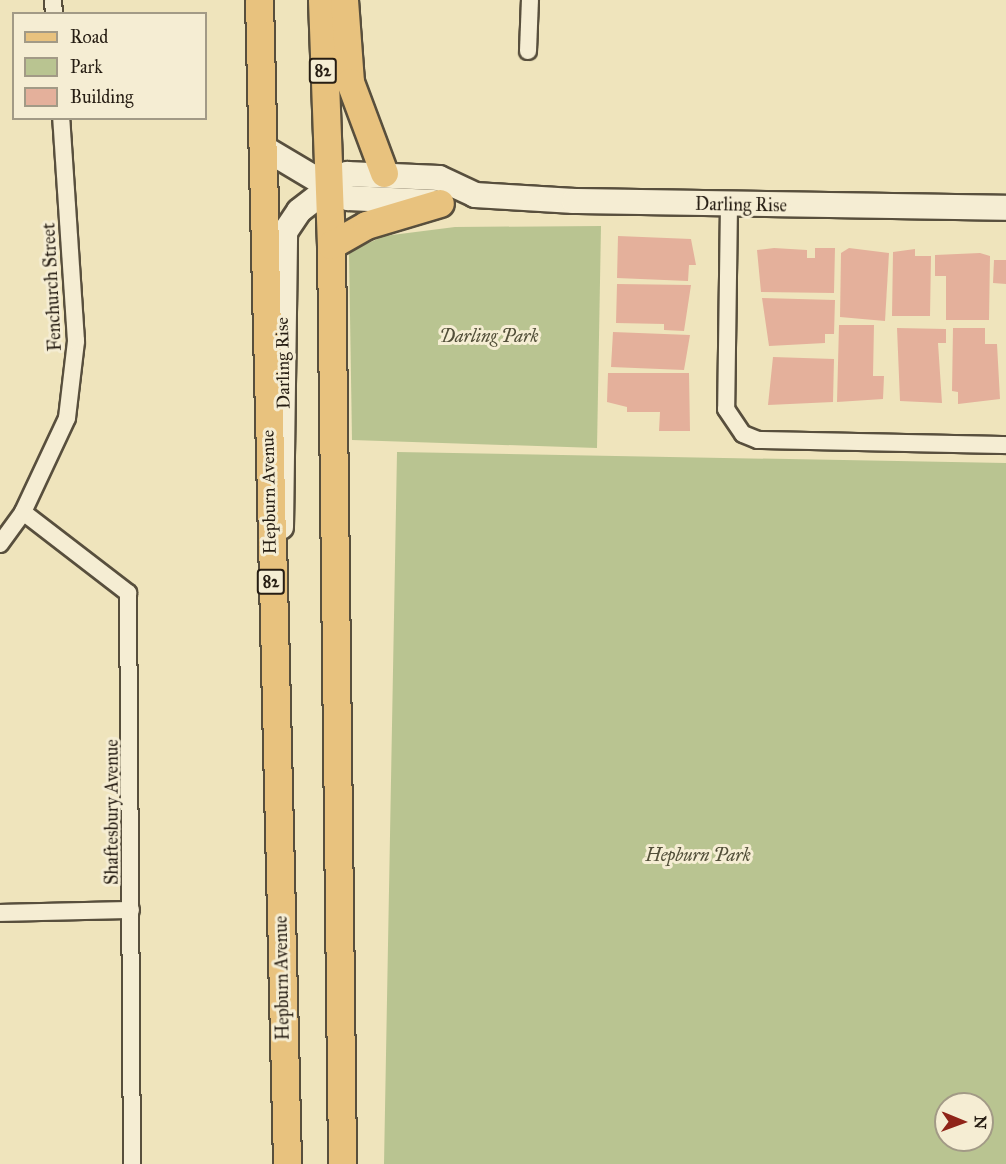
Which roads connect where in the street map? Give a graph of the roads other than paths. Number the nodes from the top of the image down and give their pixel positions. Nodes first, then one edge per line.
1 (259, 0) edge
2 (322, 0) edge
3 (344, 0) edge
4 (530, 0) edge
5 (528, 51) dead end
6 (61, 120) edge
7 (264, 148) junction
8 (384, 173) junction
9 (326, 188) junction
10 (475, 195) junction
11 (440, 203) junction
12 (729, 205) junction
13 (1006, 208) edge
14 (331, 245) junction
15 (1006, 445) edge
16 (23, 512) junction
17 (0, 544) edge
18 (270, 552) junction
19 (131, 910) junction
20 (0, 913) edge
21 (132, 1164) edge
22 (287, 1164) edge
23 (342, 1164) edge

1 - 7 main road, Hepburn Avenue / 82
2 - 9 main road, 82
3 - 8 main road
4 - 5 street
6 - 16 street, Fenchurch Street
7 - 9 street, Darling Rise
7 - 18 main road, Hepburn Avenue / 82
8 - 9 street, Darling Rise
8 - 10 street, Darling Rise
9 - 11 street, Darling Rise
9 - 14 main road, 82
9 - 18 street, Darling Rise
10 - 11 street, Darling Rise
10 - 12 street, Darling Rise
11 - 14 main road
12 - 13 street, Darling Rise
12 - 15 street
14 - 23 main road, 82
16 - 17 street, Fenchurch Street
16 - 19 street, Shaftesbury Avenue
18 - 22 main road, Hepburn Avenue / 82
19 - 20 street
19 - 21 street, Shaftesbury Avenue

